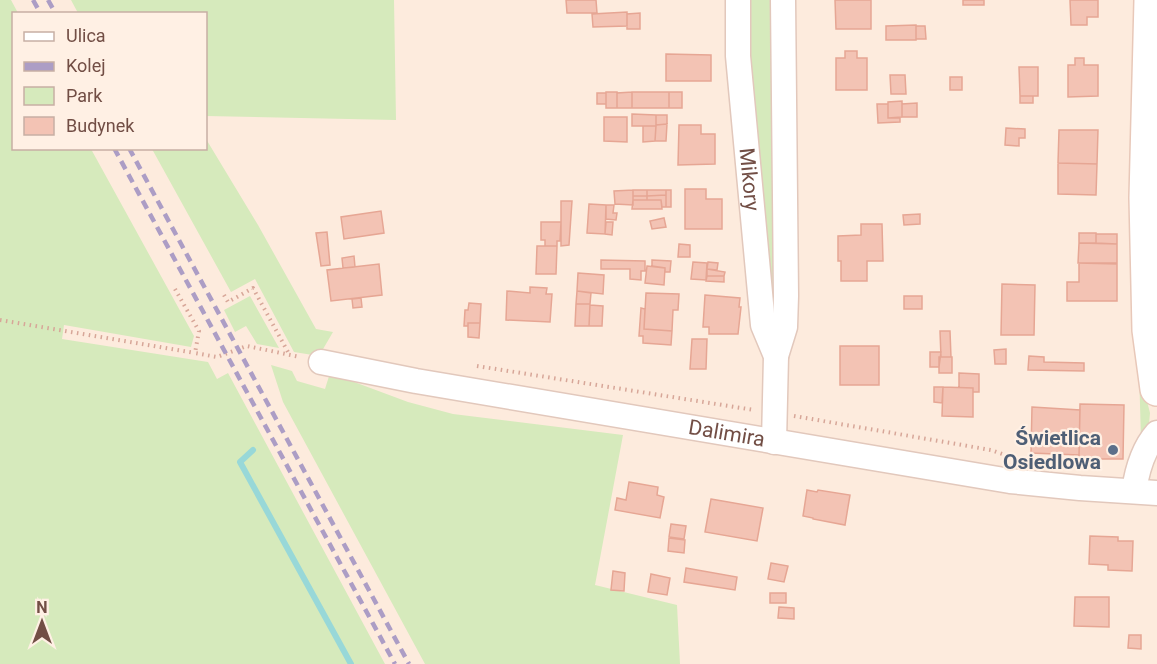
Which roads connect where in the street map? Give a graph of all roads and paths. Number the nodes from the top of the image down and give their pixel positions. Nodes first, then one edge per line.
1 (738, 0) edge
2 (783, 0) edge
3 (1151, 0) edge
4 (175, 289) dead end
5 (225, 295) dead end
6 (0, 320) edge
7 (195, 353) junction
8 (290, 355) junction
9 (776, 356) junction
10 (321, 362) joint
11 (475, 366) dead end
12 (1157, 389) edge
13 (774, 413) junction
14 (1157, 433) edge
15 (774, 442) junction
16 (1019, 460) dead end
17 (1145, 492) edge

1 - 9 street, Mikory
2 - 9 street, Mikory
3 - 12 main road
4 - 7 path
5 - 8 path
6 - 7 path
7 - 8 path
8 - 10 path
9 - 13 street, Mikory
10 - 15 street, Dalimira
11 - 13 path
13 - 15 street, Mikory
13 - 16 path
14 - 17 street, Dalimira
15 - 17 street, Dalimira

